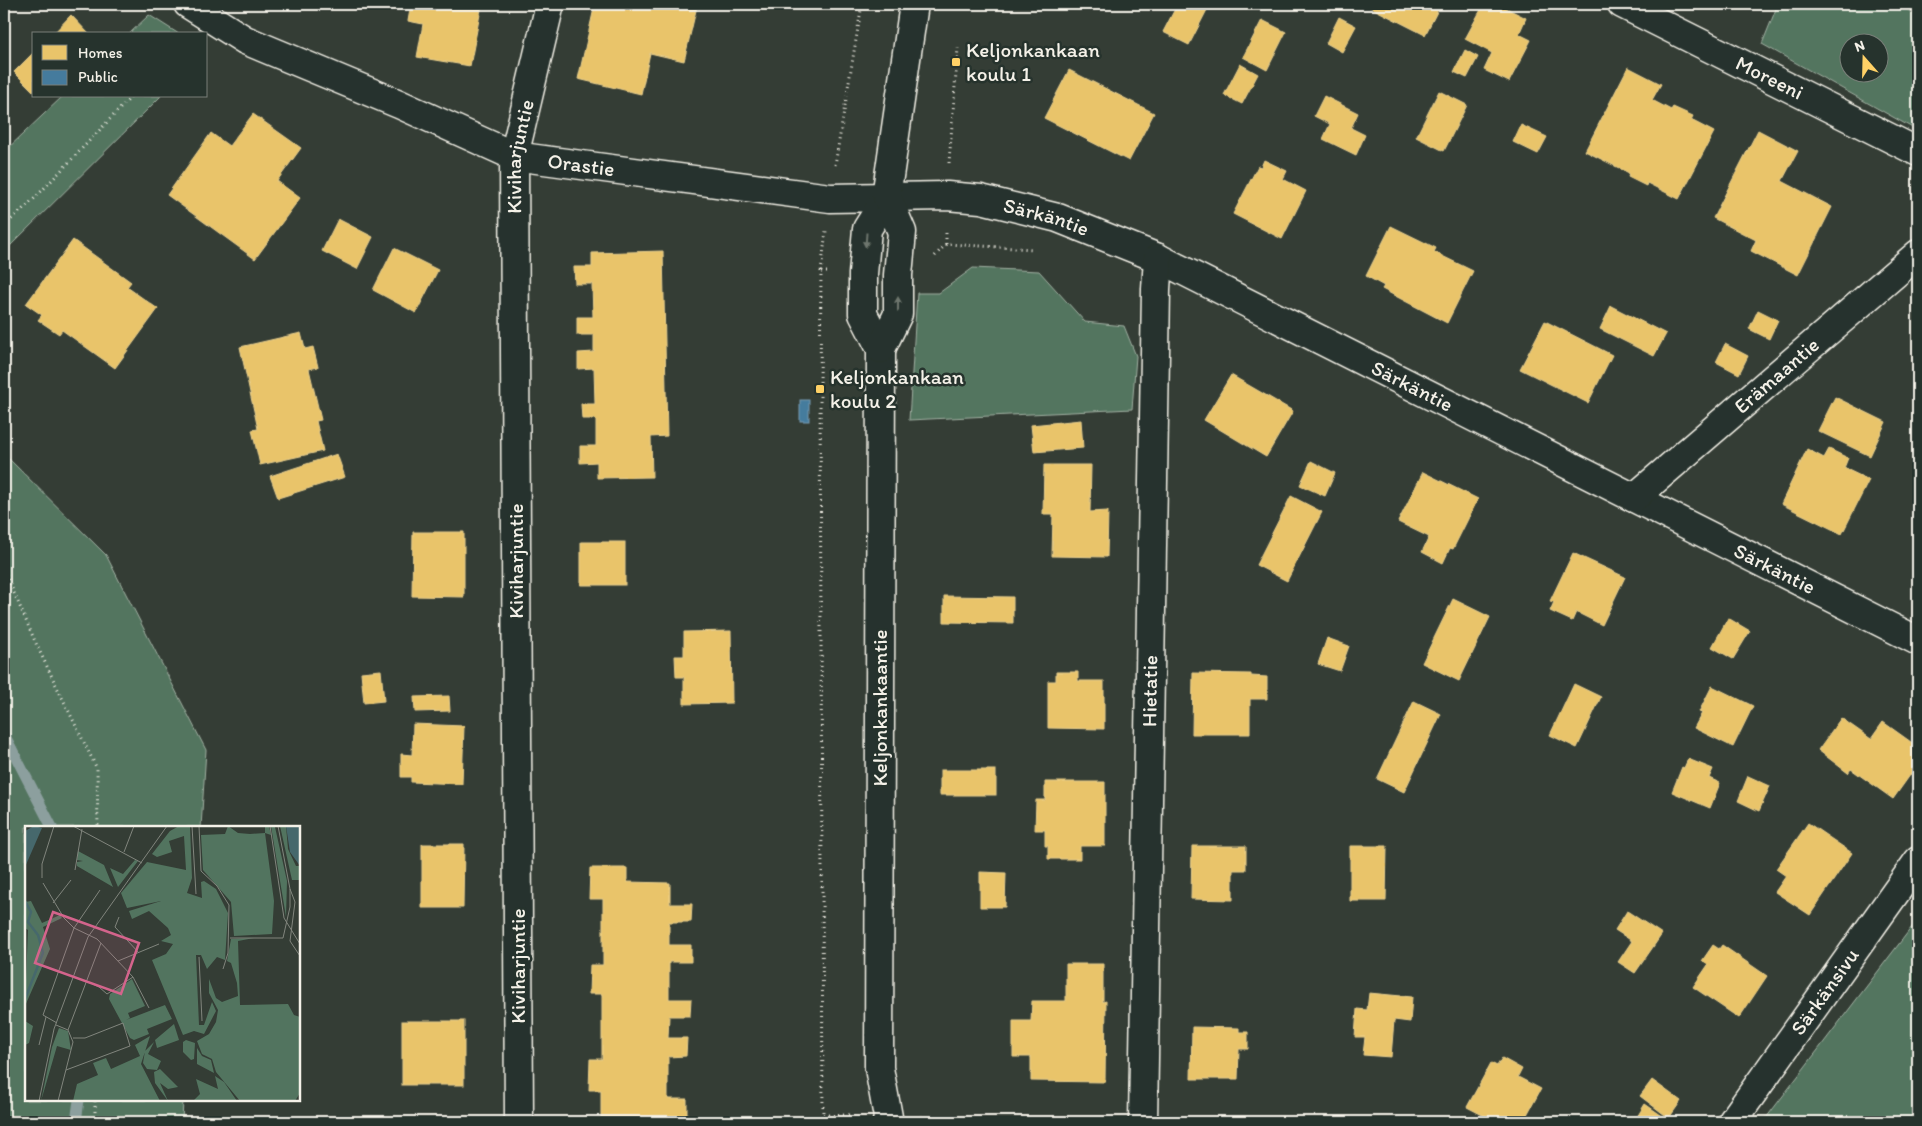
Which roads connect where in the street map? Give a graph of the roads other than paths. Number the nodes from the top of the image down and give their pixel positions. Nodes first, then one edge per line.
1 (188, 4) edge
2 (550, 4) edge
3 (914, 4) edge
4 (1622, 4) edge
5 (1918, 152) edge
6 (514, 156) junction
7 (887, 197) junction
8 (1918, 254) edge
9 (1158, 258) junction
10 (881, 349) junction
11 (1634, 498) junction
12 (1918, 640) edge
13 (1918, 861) edge
14 (879, 1068) junction
15 (518, 1122) edge
16 (870, 1122) edge
17 (887, 1122) edge
18 (1143, 1122) edge
19 (1732, 1122) edge

1 - 6 street, Orastie
2 - 6 street, Kiviharjuntie
3 - 7 street, Keljonkankaantie
4 - 5 street, Moreeni
6 - 7 street, Orastie
6 - 15 street, Kiviharjuntie
7 - 9 street, Särkäntie
10 -> 7 street, Keljonkankaantie
7 -> 10 street, Keljonkankaantie
8 - 11 street, Erämaantie
9 - 11 street, Särkäntie
9 - 18 street, Hietatie
10 - 14 street, Keljonkankaantie
11 - 12 street, Särkäntie
13 - 19 street, Särkänsivu
14 - 16 street, Keljonkankaantie
14 - 17 street, Keljonkankaantie

